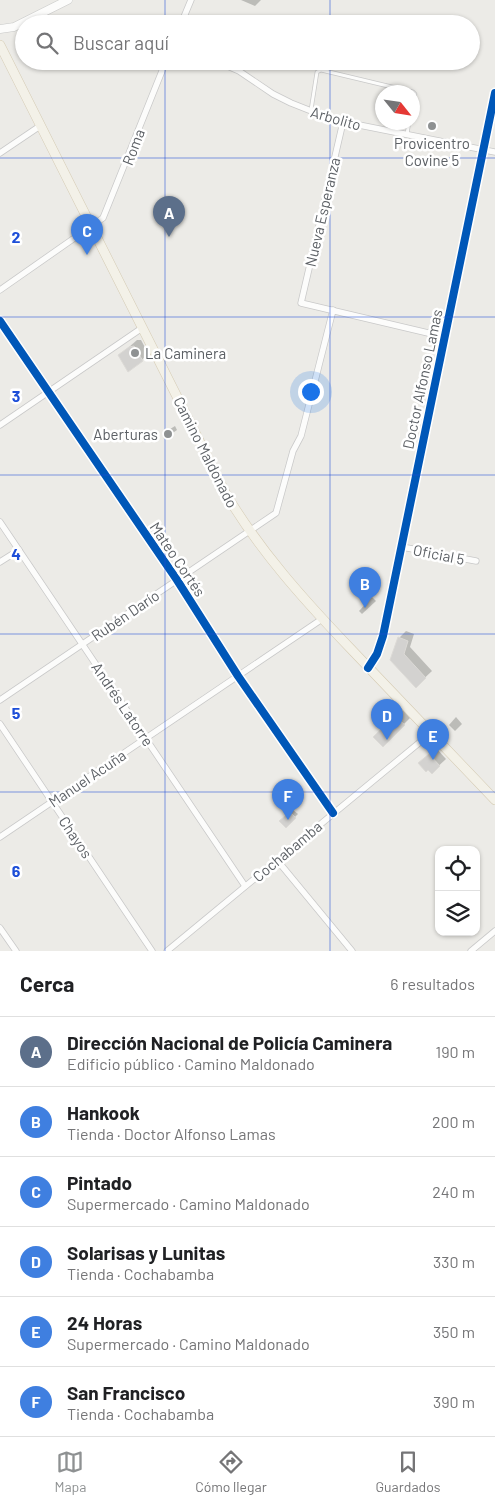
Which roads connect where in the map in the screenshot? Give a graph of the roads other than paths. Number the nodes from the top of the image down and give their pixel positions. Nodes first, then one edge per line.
1 (68, 0) edge
2 (191, 0) edge
3 (38, 15) edge
4 (185, 15) edge
5 (15, 26) edge
6 (0, 29) edge
7 (0, 45) edge
8 (163, 70) edge
9 (236, 70) edge
10 (384, 85) edge
11 (495, 92) edge
12 (311, 111) junction
13 (343, 122) junction
14 (40, 126) junction
15 (408, 130) edge
16 (407, 135) junction
17 (482, 151) junction
18 (495, 152) edge
19 (0, 153) edge
20 (91, 228) junction
21 (0, 290) edge
22 (333, 310) junction
23 (0, 321) edge
24 (142, 328) junction
25 (445, 336) junction
26 (48, 393) junction
27 (0, 425) edge
28 (0, 522) edge
29 (249, 531) junction
30 (402, 547) junction
31 (19, 550) junction
32 (476, 561) dead end
33 (0, 562) edge
34 (177, 580) junction
35 (322, 619) junction
36 (82, 644) junction
37 (368, 668) junction
38 (238, 676) junction
39 (0, 700) edge
40 (0, 724) edge
41 (431, 733) junction
42 (146, 738) junction
43 (495, 800) edge
44 (52, 801) junction
45 (333, 813) junction
46 (0, 836) edge
47 (278, 860) junction
48 (245, 886) junction
49 (0, 928) edge
50 (495, 931) edge
51 (16, 951) edge
52 (152, 951) edge
53 (166, 951) edge
54 (352, 951) edge
55 (471, 951) edge

1 - 3 street
2 - 4 street
5 - 6 street
7 - 14 main road, Camino Maldonado
8 - 20 street, Roma
9 - 12 street, Arbolito
10 - 12 lane
11 - 17 street, Doctor Alfonso Lamas
12 - 13 street, Arbolito
13 - 16 street, Arbolito
13 - 22 street, Nueva Esperanza
14 - 19 street
14 - 20 main road, Camino Maldonado
15 - 16 lane
16 - 17 street, Arbolito
17 - 18 street, Arbolito
17 - 25 street, Doctor Alfonso Lamas
20 - 21 street, Roma
20 - 24 main road, Camino Maldonado
22 - 25 street
22 - 29 street
23 - 26 street, Mateo Cortés
24 - 26 street
24 - 29 main road, Camino Maldonado
25 - 30 street, Doctor Alfonso Lamas
26 - 27 street
26 - 34 street, Mateo Cortés
28 - 31 street, Andrés Latorre
29 - 34 street, Rubén Darío
29 - 35 main road, Camino Maldonado
30 - 32 street, Oficial 5
30 - 37 street, Doctor Alfonso Lamas
31 - 33 street
31 - 36 street, Andrés Latorre
34 - 36 street, Rubén Darío
34 - 38 street, Mateo Cortés
35 - 37 main road, Camino Maldonado
35 - 38 street, Manuel Acuña
36 - 39 street, Rubén Darío
36 - 42 street, Andrés Latorre
37 - 41 main road, Camino Maldonado
38 - 42 street, Manuel Acuña
38 - 45 street, Mateo Cortés
40 - 44 street, Chayos
41 - 43 main road, Camino Maldonado
41 - 45 street, Cochabamba
42 - 44 street, Manuel Acuña
42 - 48 street, Andrés Latorre
44 - 46 street, Manuel Acuña
44 - 52 street, Chayos
45 - 47 street, Cochabamba
47 - 48 street, Cochabamba
47 - 54 street
48 - 53 street, Cochabamba
49 - 51 street
50 - 55 street

